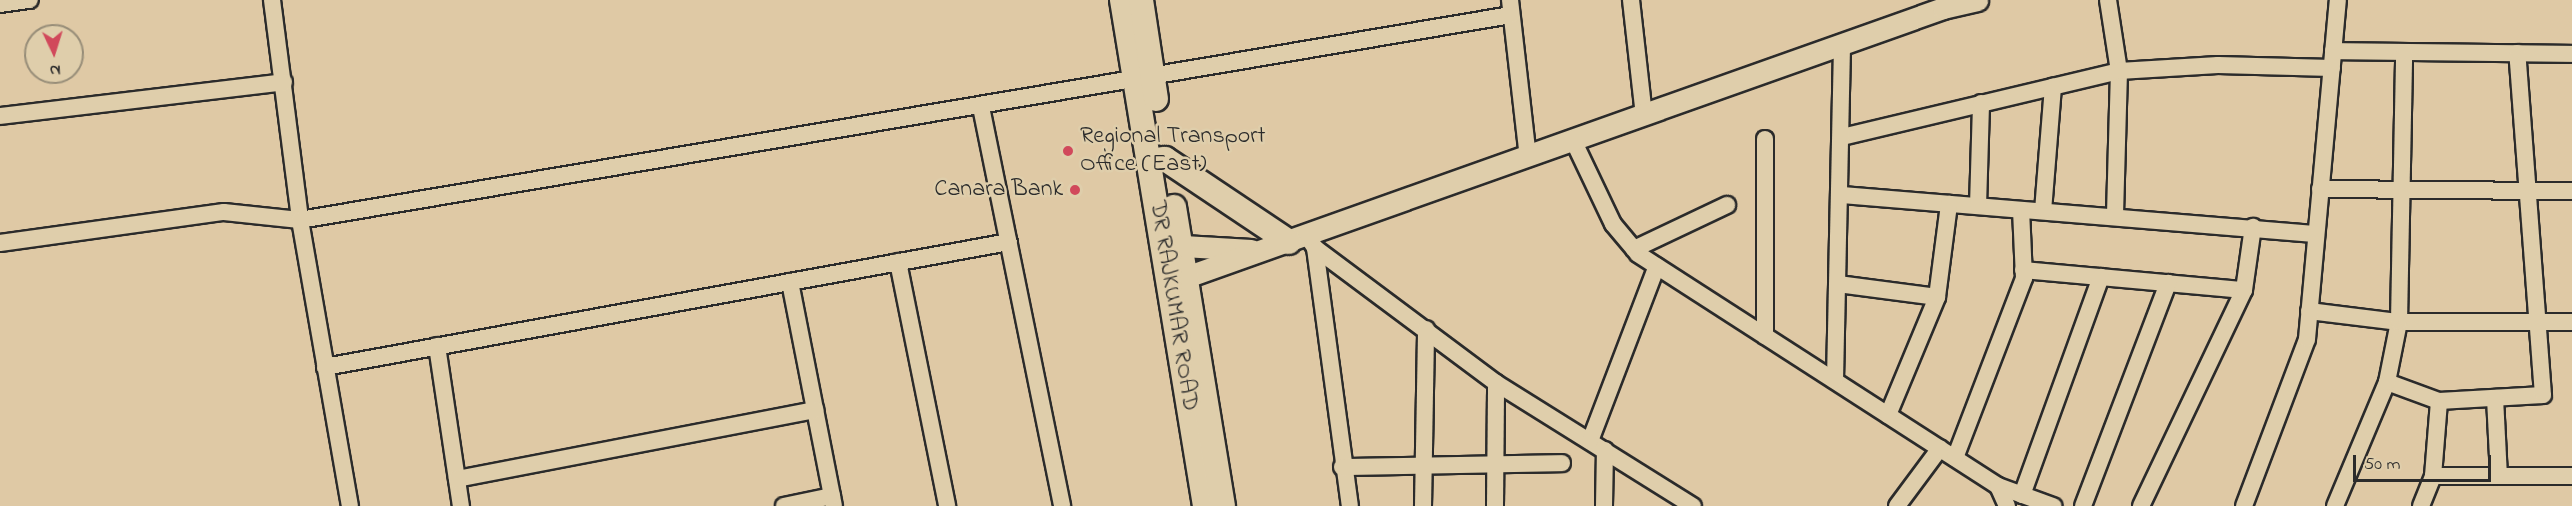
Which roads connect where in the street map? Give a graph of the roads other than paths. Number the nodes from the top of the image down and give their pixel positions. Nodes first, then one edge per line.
1 (30, 0) edge
2 (272, 0) edge
3 (1122, 0) edge
4 (1141, 0) edge
5 (1631, 0) edge
6 (1973, 0) edge
7 (2108, 0) edge
8 (2338, 0) edge
9 (0, 4) edge
10 (1511, 7) edge
11 (1842, 44) junction
12 (2404, 52) junction
13 (2517, 53) junction
14 (2572, 54) edge
15 (2333, 59) junction
16 (2118, 71) junction
17 (1144, 78) junction
18 (284, 82) junction
19 (2053, 86) junction
20 (1981, 103) junction
21 (981, 106) junction
22 (1644, 115) junction
23 (0, 116) edge
24 (1842, 137) junction
25 (1766, 139) dead end
26 (1574, 140) junction
27 (1528, 157) junction
28 (1158, 160) junction
29 (2320, 189) junction
30 (2530, 191) junction
31 (2572, 191) edge
32 (2402, 192) junction
33 (1841, 195) junction
34 (1948, 204) junction
35 (1727, 206) dead end
36 (1978, 206) junction
37 (2022, 210) junction
38 (2043, 211) junction
39 (2115, 217) junction
40 (300, 220) junction
41 (2253, 227) junction
42 (2315, 234) junction
43 (1009, 242) junction
44 (1304, 242) junction
45 (0, 243) edge
46 (1172, 244) junction
47 (1634, 249) junction
48 (1255, 250) junction
49 (898, 262) junction
50 (1657, 267) junction
51 (2023, 270) junction
52 (2100, 277) junction
53 (1178, 281) junction
54 (790, 282) junction
55 (1839, 284) junction
56 (2168, 284) junction
57 (2244, 290) junction
58 (1937, 297) junction
59 (2309, 311) junction
60 (2399, 322) junction
61 (2535, 322) junction
62 (2572, 322) edge
63 (1426, 329) junction
64 (1765, 336) junction
65 (437, 346) junction
66 (325, 367) junction
67 (1835, 380) junction
68 (1496, 382) junction
69 (2387, 382) junction
70 (2495, 398) junction
71 (2439, 401) junction
72 (815, 410) junction
73 (1888, 415) junction
74 (1590, 441) junction
75 (1940, 448) junction
76 (1605, 450) junction
77 (1955, 458) junction
78 (1423, 463) junction
79 (1494, 463) junction
80 (1562, 463) dead end
81 (1342, 467) junction
82 (2433, 476) junction
83 (2499, 476) junction
84 (2572, 476) edge
85 (457, 479) junction
86 (1998, 486) junction
87 (2022, 495) junction
88 (833, 501) edge
89 (350, 506) edge
90 (461, 506) edge
91 (783, 506) edge
92 (947, 506) edge
93 (1062, 506) edge
94 (1204, 506) edge
95 (1223, 506) edge
96 (1350, 506) edge
97 (1423, 506) edge
98 (1495, 506) edge
99 (1604, 506) edge
100 (1693, 506) edge
101 (1897, 506) edge
102 (2007, 506) edge
103 (2053, 506) edge
104 (2083, 506) edge
105 (2141, 506) edge
106 (2244, 506) edge
107 (2335, 506) edge
108 (2421, 506) edge

1 - 9 street
2 - 18 street
3 - 17 main road, DR RAJKUMAR ROAD
4 - 17 main road, DR RAJKUMAR ROAD
5 - 22 street
6 - 11 street
7 - 16 street
8 - 15 street
10 - 17 street
10 - 27 street
11 - 22 street
11 - 24 street
12 - 13 street
12 - 15 street
12 - 32 street
13 - 14 street
13 - 30 street
15 - 16 street
15 - 29 street
16 - 19 street
16 - 39 street
17 - 21 street
17 - 28 main road, DR RAJKUMAR ROAD
18 - 23 street
18 - 40 street
19 - 20 street
19 - 38 street
20 - 24 street
20 - 36 street
21 - 40 street
21 - 43 street
22 - 26 street
24 - 33 street
25 - 64 street
26 - 27 street
26 - 47 street
27 - 44 street
28 - 44 main road
28 - 46 main road, DR RAJKUMAR ROAD
29 - 32 street
29 - 42 street
30 - 31 street
30 - 32 street
30 - 61 street
32 - 60 street
33 - 34 street
33 - 55 street
34 - 36 street
34 - 58 street
35 - 47 street
36 - 37 street
37 - 38 street
37 - 51 street
38 - 39 street
39 - 41 street
40 - 45 street
40 - 66 street
41 - 42 street
41 - 57 street
42 - 59 street
43 - 49 street
43 - 93 street
44 - 48 street
44 - 63 street
44 - 81 street
46 - 48 street
46 - 53 main road, DR RAJKUMAR ROAD
47 - 50 street
48 - 53 street
49 - 54 street
49 - 92 street
50 - 64 street
50 - 74 street
51 - 52 street
51 - 77 street
52 - 56 street
52 - 87 street
53 - 94 main road, DR RAJKUMAR ROAD
53 - 95 main road, DR RAJKUMAR ROAD
54 - 65 street
54 - 72 street
55 - 58 street
55 - 67 street
56 - 57 street
56 - 104 street
57 - 105 street
58 - 73 street
59 - 60 street
59 - 106 street
60 - 61 street
60 - 69 street
61 - 62 street
61 - 70 street
63 - 68 street
63 - 78 street
64 - 67 street
65 - 66 street
65 - 85 street
66 - 89 street
67 - 73 street
68 - 74 street
68 - 79 street
69 - 71 street
69 - 107 street
70 - 71 street
70 - 83 street
71 - 82 street
72 - 85 street
72 - 88 street
73 - 75 street
74 - 76 street
75 - 77 street
75 - 101 street
76 - 99 street
76 - 100 street
77 - 86 street
78 - 79 street
78 - 81 street
78 - 97 street
79 - 80 street
79 - 98 street
81 - 96 street
82 - 83 street
82 - 108 street
83 - 84 street
85 - 90 street
86 - 87 street
86 - 102 street
87 - 103 street
88 - 91 street

